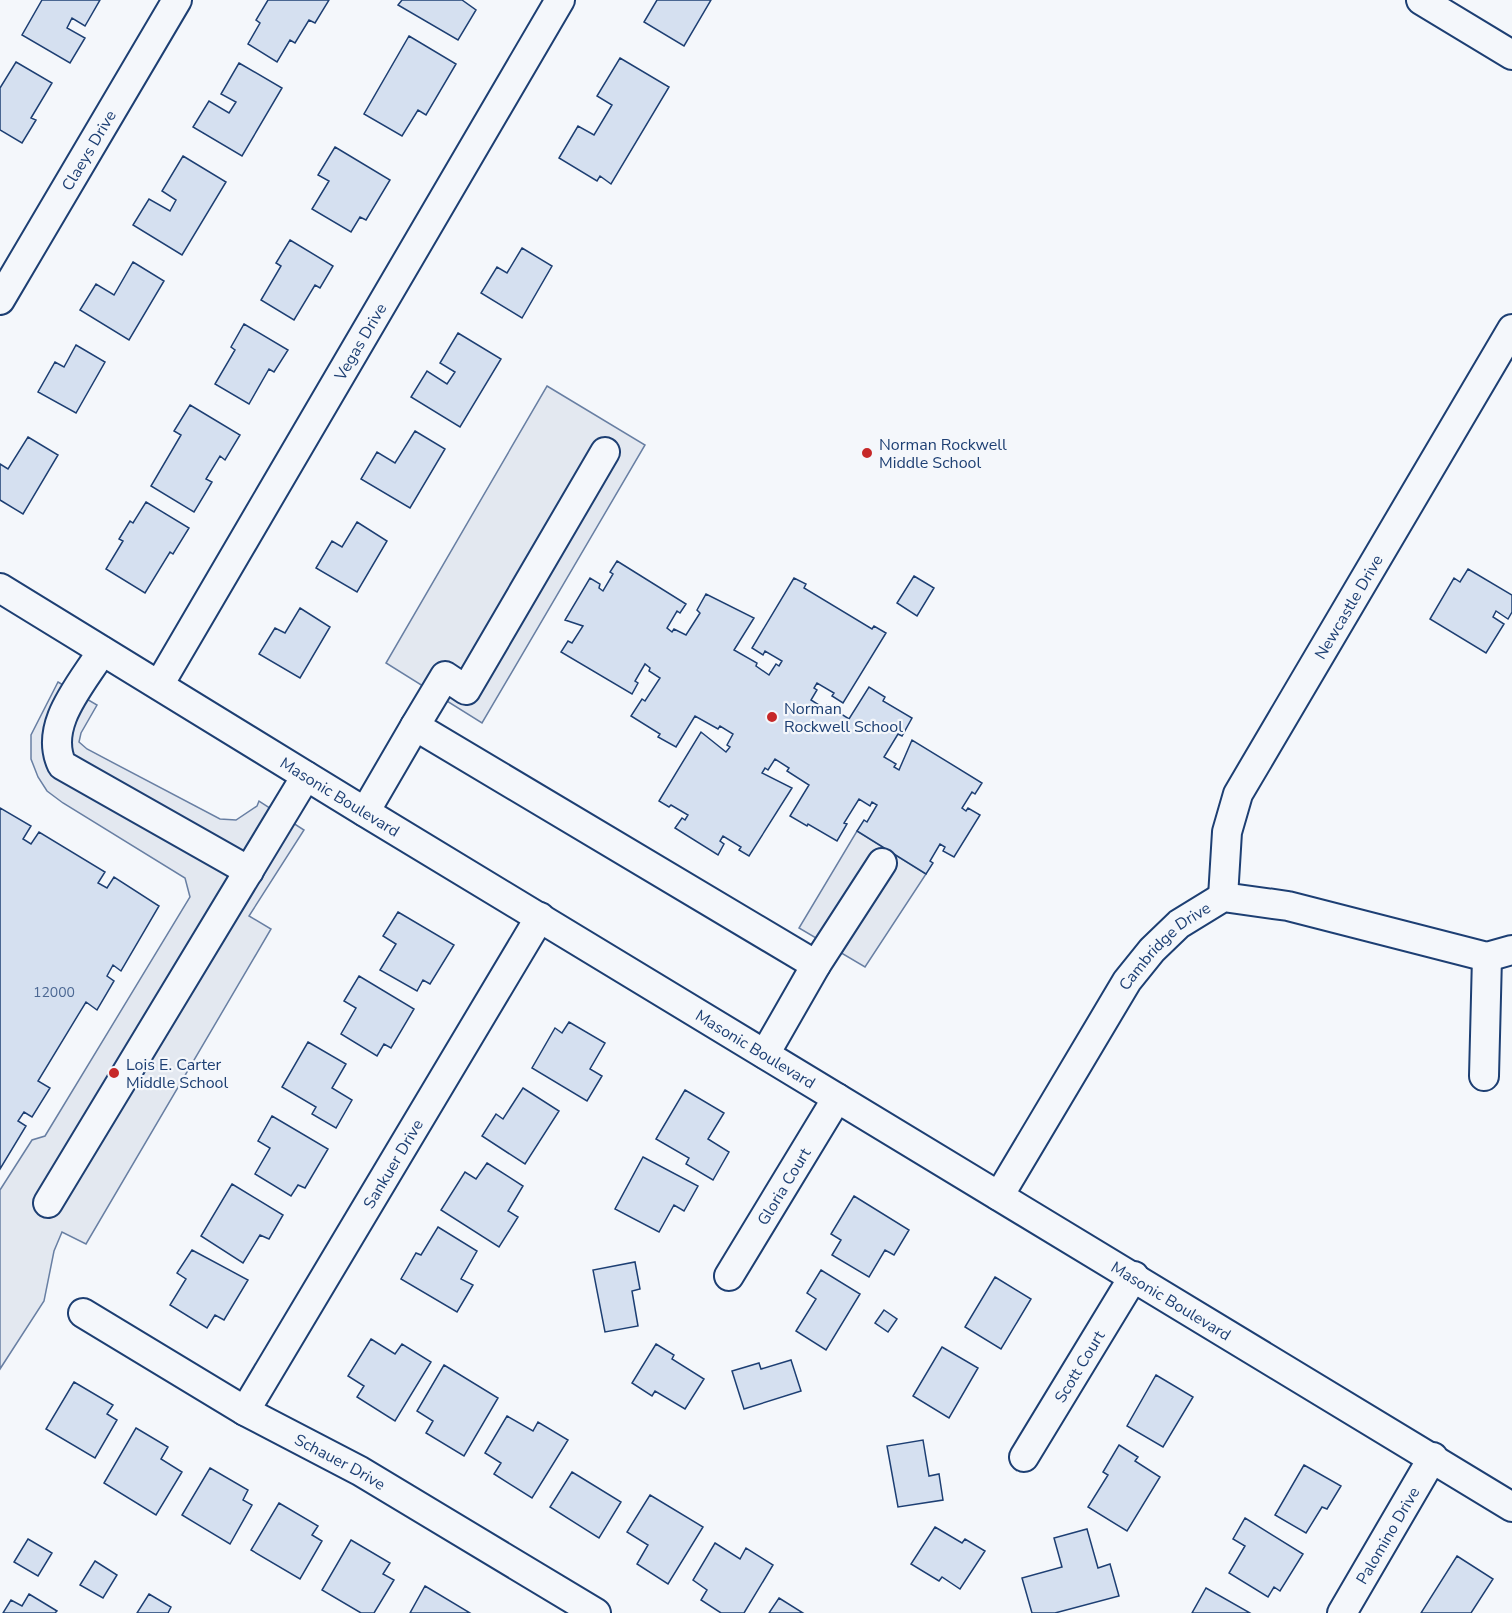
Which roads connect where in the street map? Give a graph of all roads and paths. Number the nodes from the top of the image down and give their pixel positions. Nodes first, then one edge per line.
1 (177, 0) edge
2 (560, 0) edge
3 (1421, 0) edge
4 (1512, 55) edge
5 (0, 300) edge
6 (1512, 329) edge
7 (605, 452) dead end
8 (0, 588) edge
9 (102, 651) junction
10 (159, 684) junction
11 (415, 726) junction
12 (306, 776) junction
13 (364, 812) junction
14 (882, 863) dead end
15 (249, 871) junction
16 (1223, 897) junction
17 (540, 917) junction
18 (1499, 953) edge
19 (816, 965) junction
20 (765, 1054) junction
21 (1484, 1076) dead end
22 (837, 1098) junction
23 (999, 1196) junction
24 (48, 1203) dead end
25 (729, 1275) dead end
26 (1134, 1276) junction
27 (83, 1313) dead end
28 (245, 1411) junction
29 (1024, 1457) dead end
30 (1433, 1457) junction
31 (1512, 1507) edge
32 (596, 1613) edge
33 (1342, 1613) edge

1 - 5 street, Claeys Drive
2 - 10 street, Vegas Drive
3 - 4 street
6 - 16 street, Newcastle Drive
7 - 11 street
8 - 9 street, Masonic Boulevard
9 - 10 street, Masonic Boulevard
9 - 15 street
10 - 12 street, Masonic Boulevard
11 - 13 street
11 - 19 street
12 - 13 street, Masonic Boulevard
12 - 15 street
13 - 17 street, Masonic Boulevard
14 - 19 street
15 - 24 street
16 - 18 street, Cambridge Drive
16 - 23 street, Cambridge Drive
17 - 20 street, Masonic Boulevard
17 - 28 street, Sankuer Drive
18 - 21 street
19 - 20 street
20 - 22 street, Masonic Boulevard
22 - 23 street, Masonic Boulevard
22 - 25 street, Gloria Court
23 - 26 street, Masonic Boulevard
26 - 29 street, Scott Court
26 - 30 street, Masonic Boulevard
27 - 28 street, Schauer Drive
28 - 32 street, Schauer Drive
30 - 31 street, Masonic Boulevard
30 - 33 street, Palomino Drive

